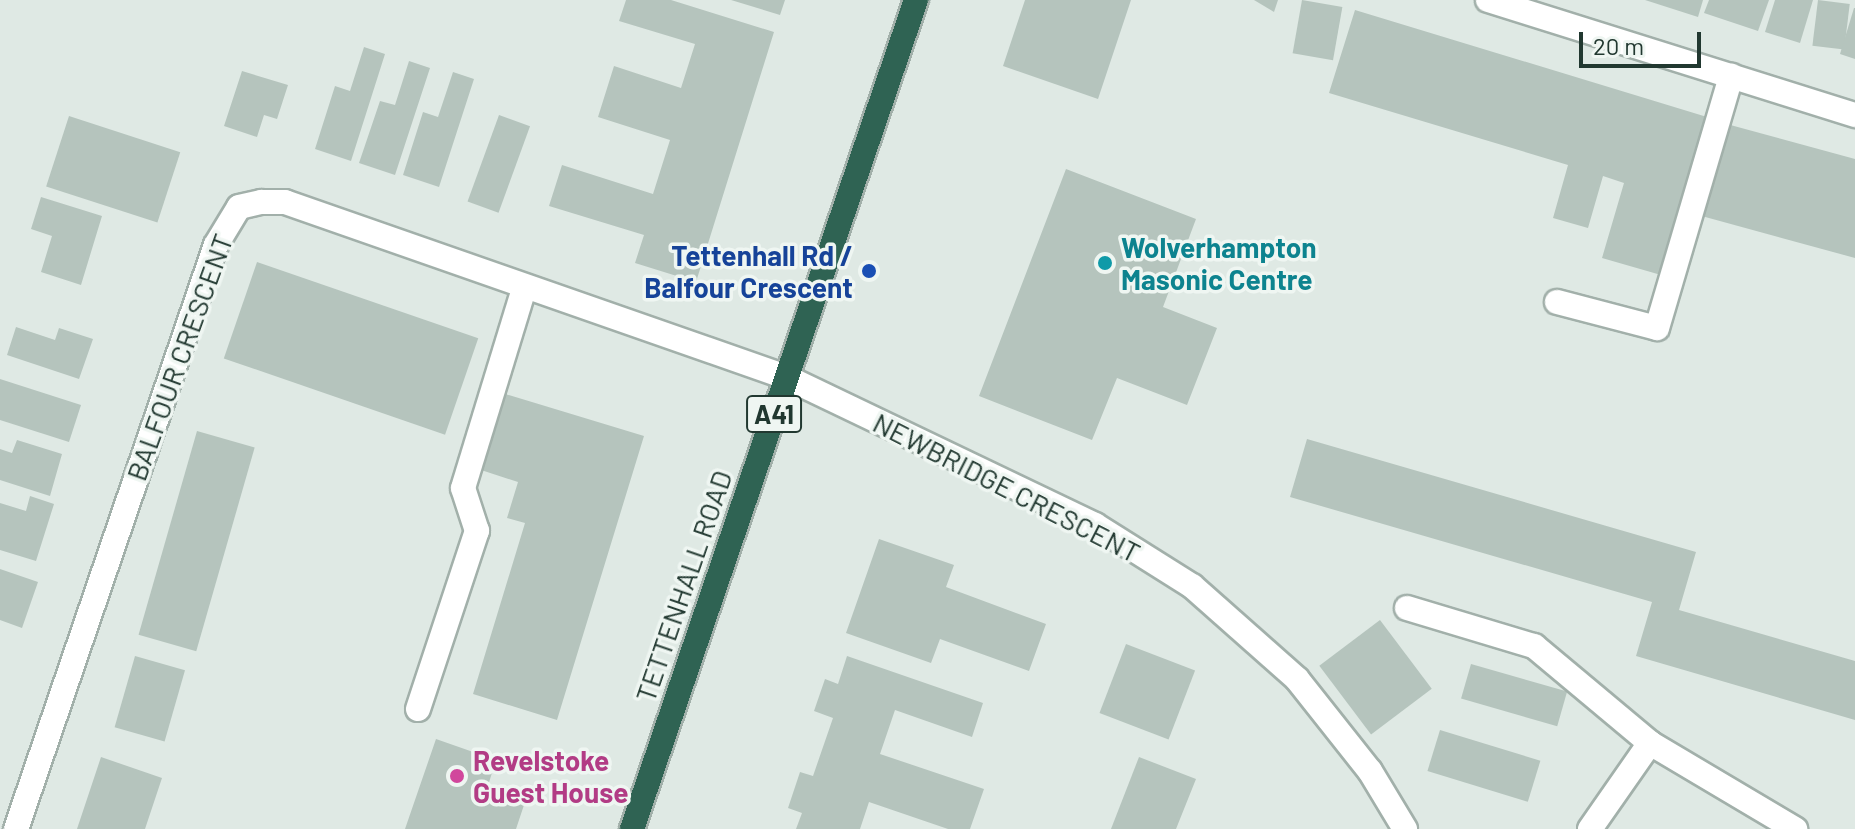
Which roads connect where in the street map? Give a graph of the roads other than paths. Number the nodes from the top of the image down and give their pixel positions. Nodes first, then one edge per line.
1 (916, 0) edge
2 (1488, 0) edge
3 (1731, 76) junction
4 (1855, 115) edge
5 (524, 288) junction
6 (1557, 302) dead end
7 (786, 377) junction
8 (1407, 608) dead end
9 (418, 709) dead end
10 (1650, 743) junction
11 (16, 829) edge
12 (632, 829) edge
13 (1405, 829) edge
14 (1590, 829) edge
15 (1795, 829) edge

1 - 7 highway, TETTENHALL ROAD / A41
2 - 3 street
3 - 4 street
3 - 6 street
5 - 7 street, BALFOUR CRESCENT
5 - 9 street
5 - 11 street, BALFOUR CRESCENT
7 - 12 highway, TETTENHALL ROAD / A41
7 - 13 street, NEWBRIDGE CRESCENT
8 - 10 street
10 - 14 street
10 - 15 street

